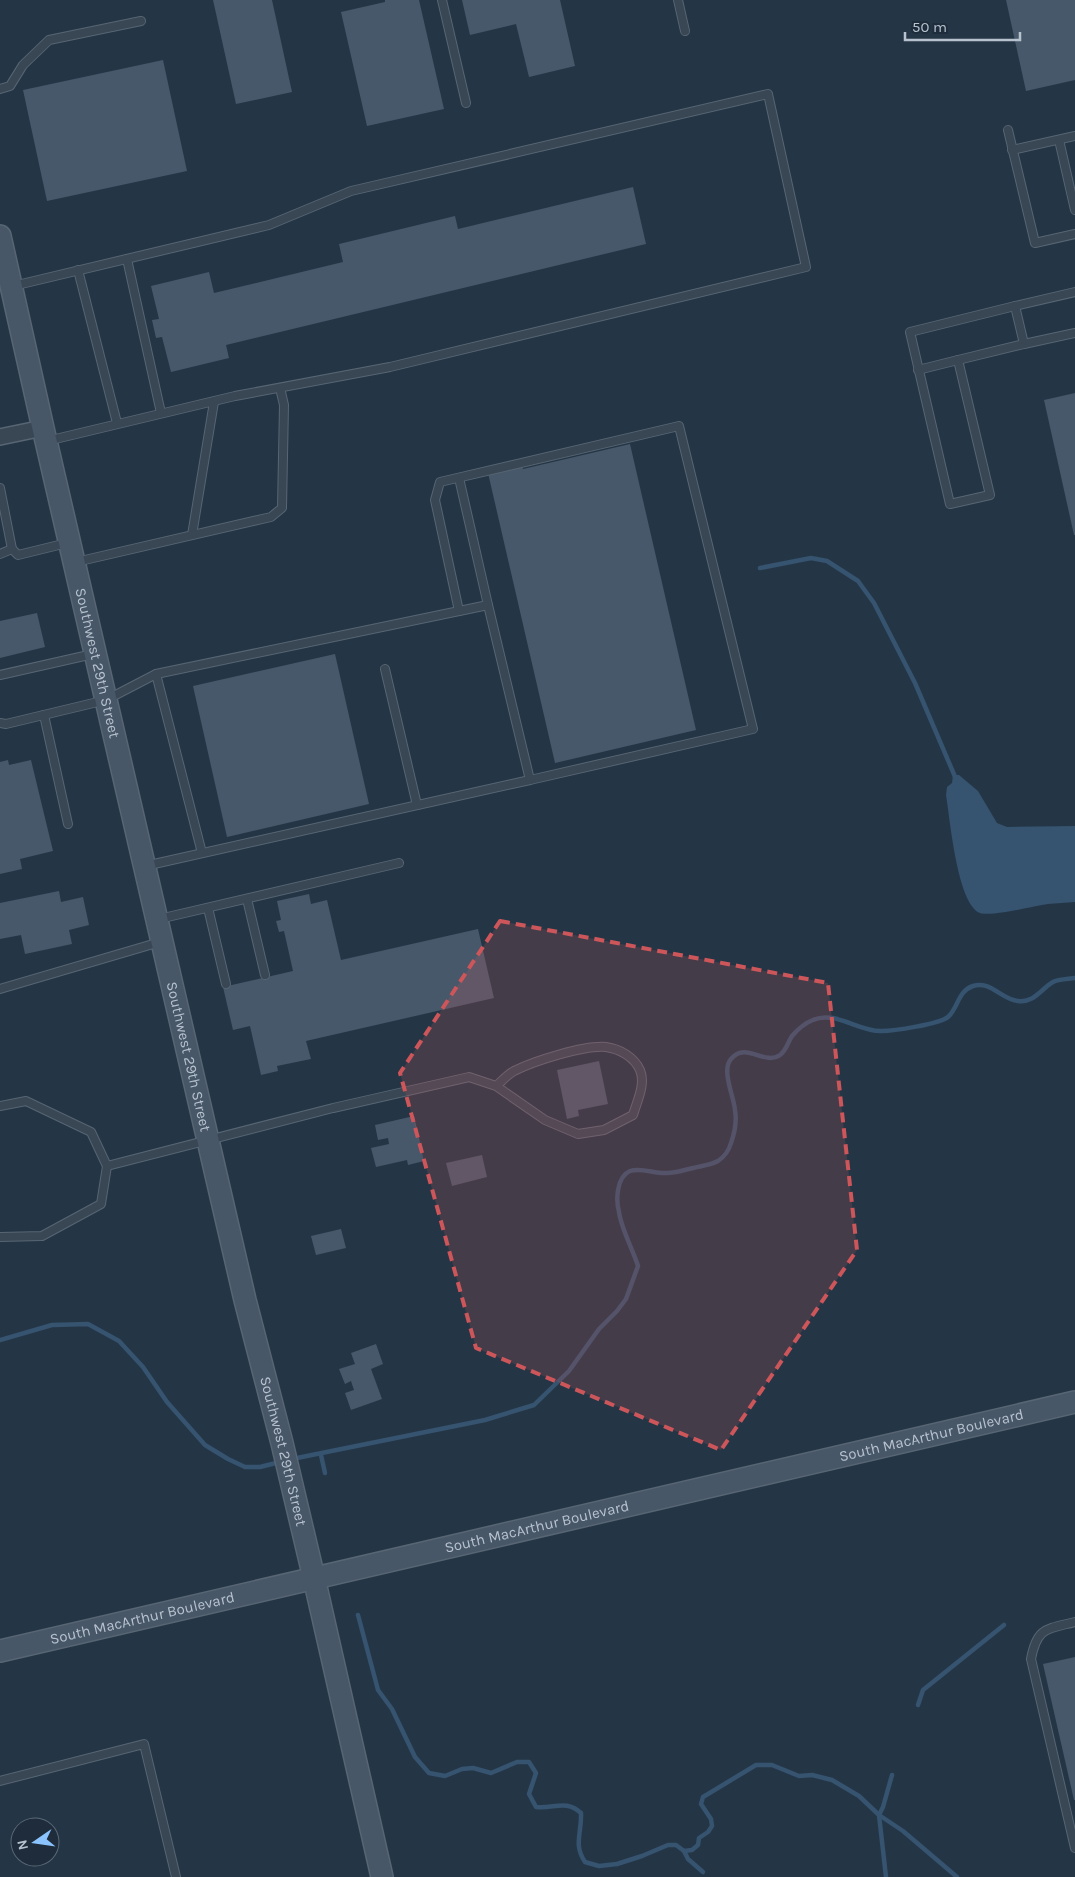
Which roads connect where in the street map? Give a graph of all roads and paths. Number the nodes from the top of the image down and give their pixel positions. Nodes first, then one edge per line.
1 (442, 0) edge
2 (678, 0) edge
3 (141, 21) dead end
4 (685, 31) dead end
5 (0, 89) edge
6 (466, 103) dead end
7 (1008, 130) dead end
8 (1075, 136) edge
9 (1059, 140) junction
10 (1012, 150) junction
11 (1075, 210) edge
12 (1075, 234) edge
13 (0, 240) edge
14 (127, 259) junction
15 (78, 270) junction
16 (11, 286) junction
17 (1075, 292) edge
18 (1014, 306) junction
19 (1075, 333) edge
20 (1024, 344) junction
21 (958, 360) junction
22 (918, 370) junction
23 (280, 388) junction
24 (214, 402) junction
25 (161, 413) junction
26 (117, 423) junction
27 (44, 434) junction
28 (0, 437) edge
29 (459, 478) junction
30 (0, 488) edge
31 (192, 535) junction
32 (12, 549) junction
33 (72, 553) junction
34 (0, 554) edge
35 (488, 605) junction
36 (458, 612) junction
37 (95, 653) junction
38 (385, 669) dead end
39 (156, 674) junction
40 (0, 675) edge
41 (106, 700) junction
42 (44, 715) junction
43 (0, 724) edge
44 (530, 780) junction
45 (417, 805) junction
46 (68, 824) dead end
47 (202, 853) junction
48 (400, 863) dead end
49 (144, 866) junction
50 (247, 899) junction
51 (208, 908) junction
52 (157, 920) junction
53 (162, 942) junction
54 (265, 975) dead end
55 (226, 984) dead end
56 (0, 989) edge
57 (496, 1086) junction
58 (0, 1106) edge
59 (208, 1139) junction
60 (107, 1166) junction
61 (0, 1237) edge
62 (1075, 1402) edge
63 (314, 1578) junction
64 (1075, 1622) edge
65 (0, 1651) edge
66 (0, 1781) edge
67 (1075, 1848) edge
68 (176, 1877) edge
69 (382, 1877) edge

1 - 6 lane
2 - 4 lane
3 - 5 lane
7 - 10 lane
8 - 9 lane
9 - 10 lane
9 - 11 lane
10 - 12 lane
13 - 16 street, Southwest 29th Street
14 - 15 lane
14 - 23 lane
14 - 25 lane
15 - 16 lane
15 - 26 lane
16 - 27 street, Southwest 29th Street
17 - 18 lane
18 - 20 lane
18 - 22 lane
19 - 20 lane
20 - 21 lane
21 - 22 lane
21 - 22 lane
23 - 24 lane
23 - 31 lane
24 - 25 lane
24 - 31 lane
25 - 26 lane
26 - 27 lane
27 - 28 street
27 - 33 street, Southwest 29th Street
29 - 35 lane
29 - 36 lane
29 - 44 lane
30 - 32 lane
31 - 33 lane
32 - 33 lane
32 - 34 lane
33 - 37 street, Southwest 29th Street
35 - 36 lane
35 - 44 lane
36 - 39 lane
37 - 40 lane
37 - 41 street, Southwest 29th Street
38 - 45 lane
39 - 41 lane
39 - 47 lane
41 - 42 lane
41 - 49 street, Southwest 29th Street
42 - 43 lane
42 - 46 lane
44 - 45 lane
45 - 47 lane
47 - 49 lane
48 - 50 lane
49 - 52 street, Southwest 29th Street
50 - 51 lane
50 - 54 lane
51 - 52 lane
51 - 55 lane
52 - 53 street, Southwest 29th Street
53 - 56 lane
53 - 59 street, Southwest 29th Street
57 - 57 lane
57 - 59 lane
58 - 60 lane
59 - 60 lane
59 - 63 street, Southwest 29th Street
60 - 61 lane
62 - 63 street, South MacArthur Boulevard
63 - 65 street, South MacArthur Boulevard
63 - 69 street, Southwest 29th Street
64 - 67 lane
66 - 68 lane

